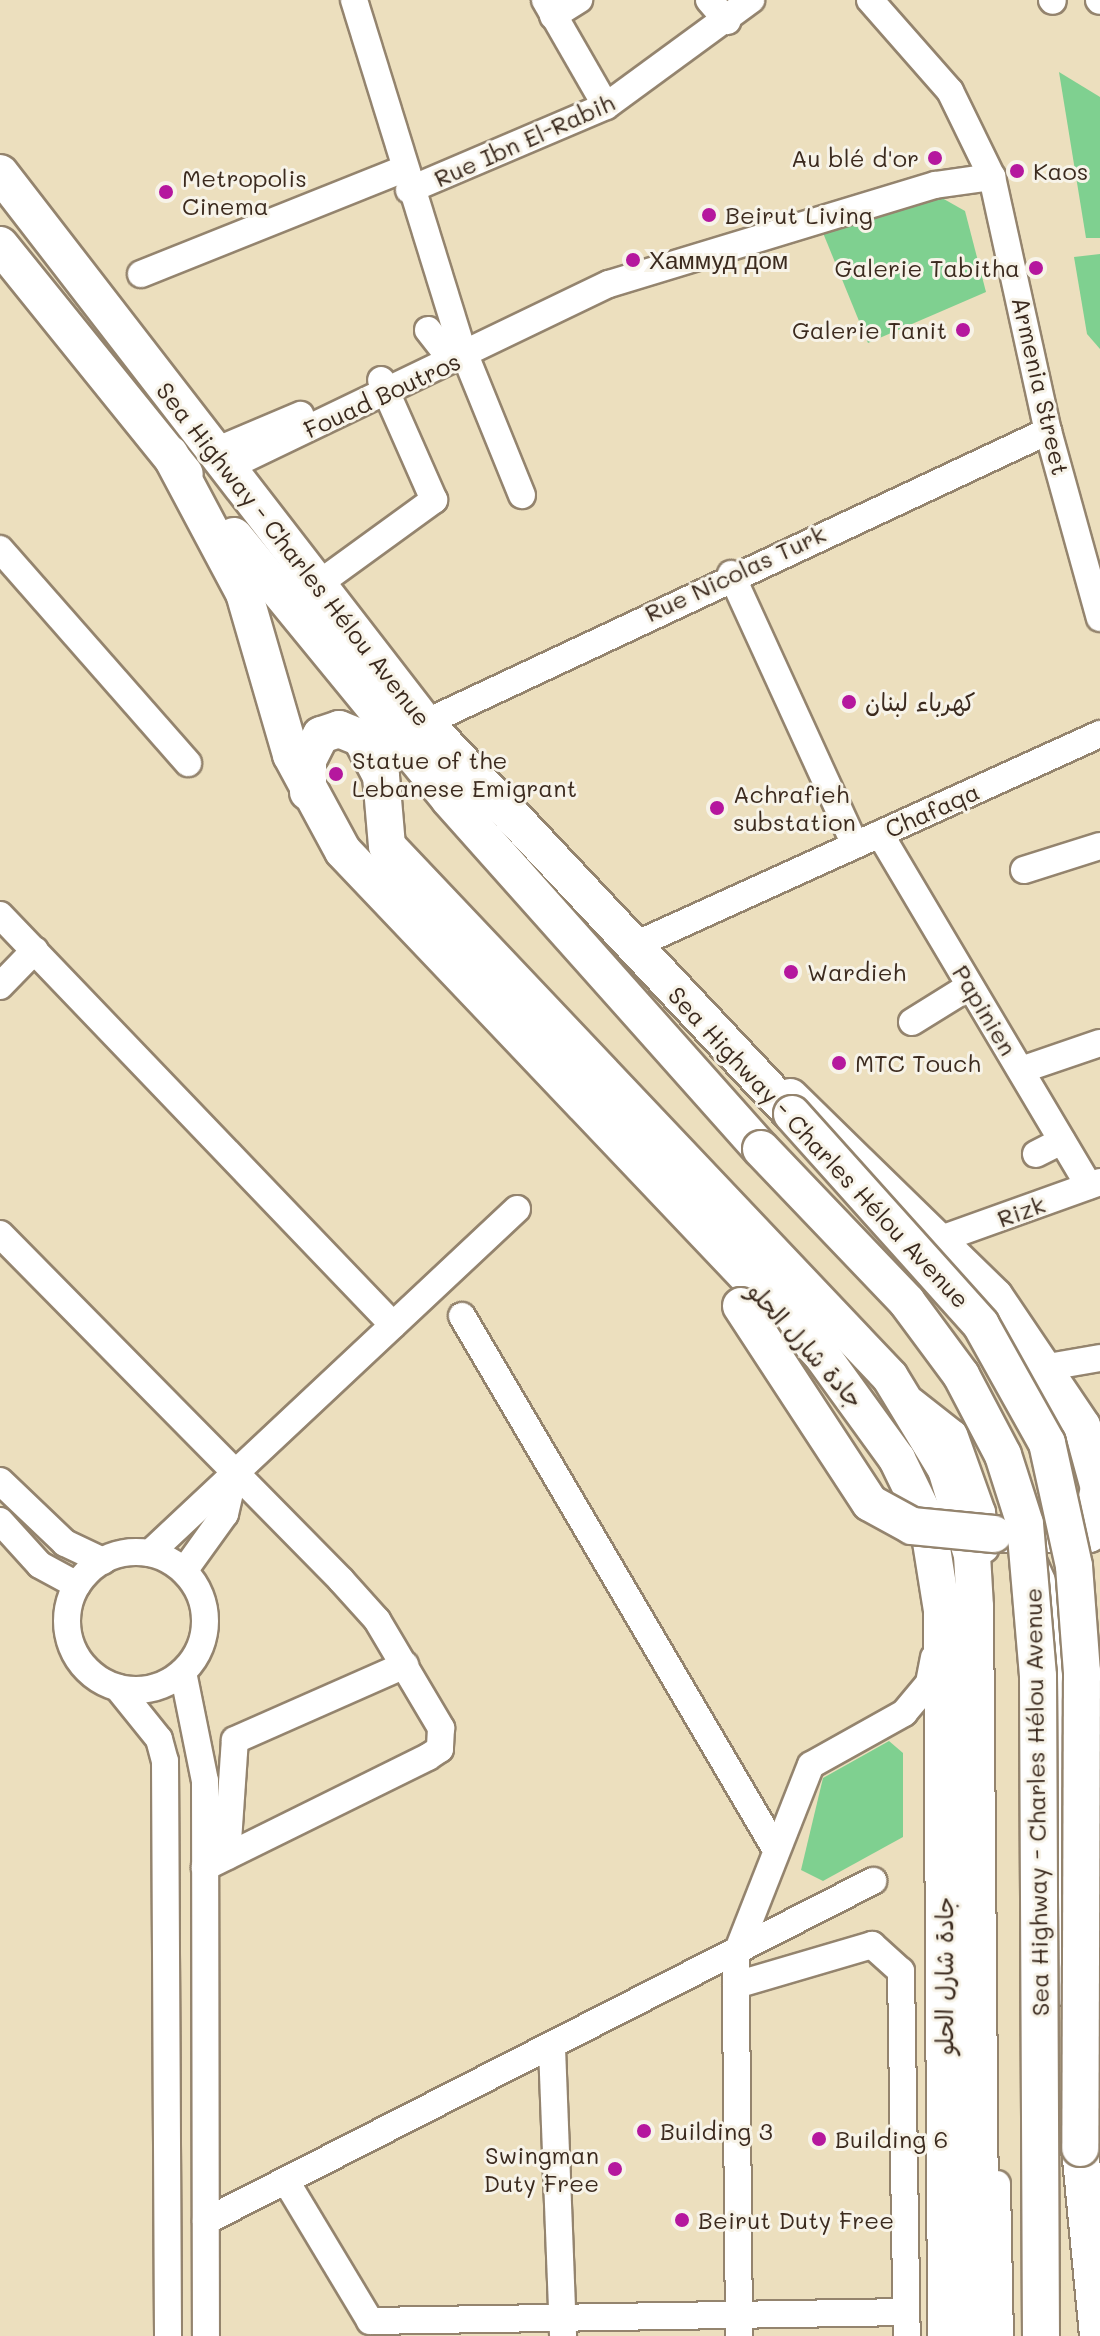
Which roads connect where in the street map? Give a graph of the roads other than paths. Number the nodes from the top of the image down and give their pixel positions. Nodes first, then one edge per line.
1 (354, 0) edge
2 (365, 0) edge
3 (579, 0) edge
4 (709, 0) edge
5 (751, 0) edge
6 (870, 0) edge
7 (549, 8) edge
8 (727, 21) junction
9 (606, 106) junction
10 (0, 173) edge
11 (992, 177) junction
12 (411, 181) junction
13 (0, 245) edge
14 (141, 274) dead end
15 (428, 330) dead end
16 (462, 349) junction
17 (384, 387) junction
18 (1048, 431) junction
19 (170, 454) junction
20 (220, 460) junction
21 (522, 495) dead end
22 (1089, 530) edge
23 (0, 549) edge
24 (731, 574) junction
25 (317, 585) junction
26 (1100, 618) edge
27 (425, 723) junction
28 (1100, 734) edge
29 (188, 763) dead end
30 (308, 793) junction
31 (449, 799) junction
32 (385, 803) junction
33 (880, 834) junction
34 (855, 845) junction
35 (1100, 846) edge
36 (1024, 870) dead end
37 (0, 915) edge
38 (633, 946) junction
39 (35, 950) junction
40 (0, 986) edge
41 (970, 986) junction
42 (912, 1022) dead end
43 (1100, 1043) edge
44 (744, 1063) junction
45 (1021, 1070) junction
46 (1062, 1141) junction
47 (1036, 1154) dead end
48 (1094, 1184) edge
49 (669, 1199) junction
50 (517, 1209) dead end
51 (0, 1234) edge
52 (941, 1239) junction
53 (462, 1316) dead end
54 (393, 1325) junction
55 (1100, 1358) edge
56 (1048, 1367) junction
57 (900, 1392) junction
58 (233, 1479) junction
59 (0, 1481) edge
60 (0, 1521) edge
61 (994, 1534) junction
62 (1094, 1536) edge
63 (150, 1553) junction
64 (103, 1561) junction
65 (184, 1571) junction
66 (77, 1585) junction
67 (942, 1610) junction
68 (405, 1665) junction
69 (183, 1672) junction
70 (118, 1688) junction
71 (775, 1848) junction
72 (216, 1861) junction
73 (873, 1881) dead end
74 (736, 1955) junction
75 (736, 1985) junction
76 (552, 2048) junction
77 (1064, 2049) dead end
78 (1080, 2148) junction
79 (286, 2181) junction
80 (206, 2221) junction
81 (906, 2324) edge
82 (739, 2325) edge
83 (562, 2326) edge
84 (168, 2336) edge
85 (206, 2336) edge
86 (946, 2336) edge
87 (981, 2336) edge
88 (1000, 2336) edge
89 (1041, 2336) edge
90 (1081, 2336) edge
91 (1098, 2336) edge

1 - 12 street
2 - 12 street
3 - 7 street
4 - 8 street
5 - 8 street, Rue Ibn El-Rabih
6 - 11 street, Armenia Street
7 - 9 street
8 - 9 street, Rue Ibn El-Rabih
9 - 12 street, Rue Ibn El-Rabih
10 - 20 highway, Sea Highway - Charles Hélou Avenue
11 - 16 street, Fouad Boutros
11 - 18 street, Armenia Street
12 - 14 street, Rue Ibn El-Rabih
12 - 16 street
13 - 19 highway, Sea Highway - Charles Hélou Avenue
15 - 16 street
16 - 17 street, Fouad Boutros
16 - 21 street
17 - 20 street, Fouad Boutros
17 - 25 street
18 - 22 street, Armenia Street
18 - 24 street, Rue Nicolas Turk
19 - 30 highway, جادة شارل الحلو
19 - 31 highway, Sea Highway - Charles Hélou Avenue
20 - 25 highway, Sea Highway - Charles Hélou Avenue
22 - 26 street, Armenia Street
23 - 29 street
24 - 27 street, Rue Nicolas Turk
24 - 34 street
25 - 27 highway, Sea Highway - Charles Hélou Avenue
27 - 38 highway, Sea Highway - Charles Hélou Avenue
28 - 33 street, Chafaqa
30 - 32 highway, جادة شارل الحلو
30 - 49 highway, جادة شارل الحلو
31 - 32 highway
31 - 89 highway, Sea Highway - Charles Hélou Avenue, bridge
32 - 57 highway, جادة شارل الحلو
33 - 34 street, Chafaqa
33 - 41 street, Papinien
34 - 38 street, Chafaqa
35 - 36 street
37 - 39 street
38 - 44 highway, Sea Highway - Charles Hélou Avenue
39 - 40 street
39 - 54 street
41 - 42 street
41 - 45 street, Papinien
43 - 45 street
44 - 52 highway
44 - 78 highway, Sea Highway - Charles Hélou Avenue, bridge
45 - 46 street, Papinien
46 - 47 street
46 - 48 street, Papinien
48 - 52 street, Rizk
49 - 61 highway, bridge
49 - 67 highway, جادة شارل الحلو
50 - 54 street
51 - 58 street
52 - 56 highway
53 - 71 street
54 - 58 street
55 - 56 street
56 - 62 highway
57 - 87 highway, جادة شارل الحلو
57 - 88 street
58 - 63 street
58 - 65 street
58 - 68 street
59 - 64 street
60 - 66 street
61 - 62 highway
61 - 77 street
63 - 64 street
63 - 65 street
64 - 66 street
65 - 69 street
66 - 70 street
67 - 71 street
67 - 86 highway, جادة شارل الحلو
68 - 72 street
68 - 72 street
69 - 70 street
69 - 72 street
70 - 84 street
71 - 74 street
72 - 80 street
73 - 74 street
74 - 75 street
74 - 76 street
75 - 81 street
75 - 82 street
76 - 79 street
76 - 83 street
78 - 90 highway, Sea Highway - Charles Hélou Avenue
78 - 91 highway
79 - 80 street
79 - 83 street
80 - 85 street
81 - 82 street
82 - 83 street

